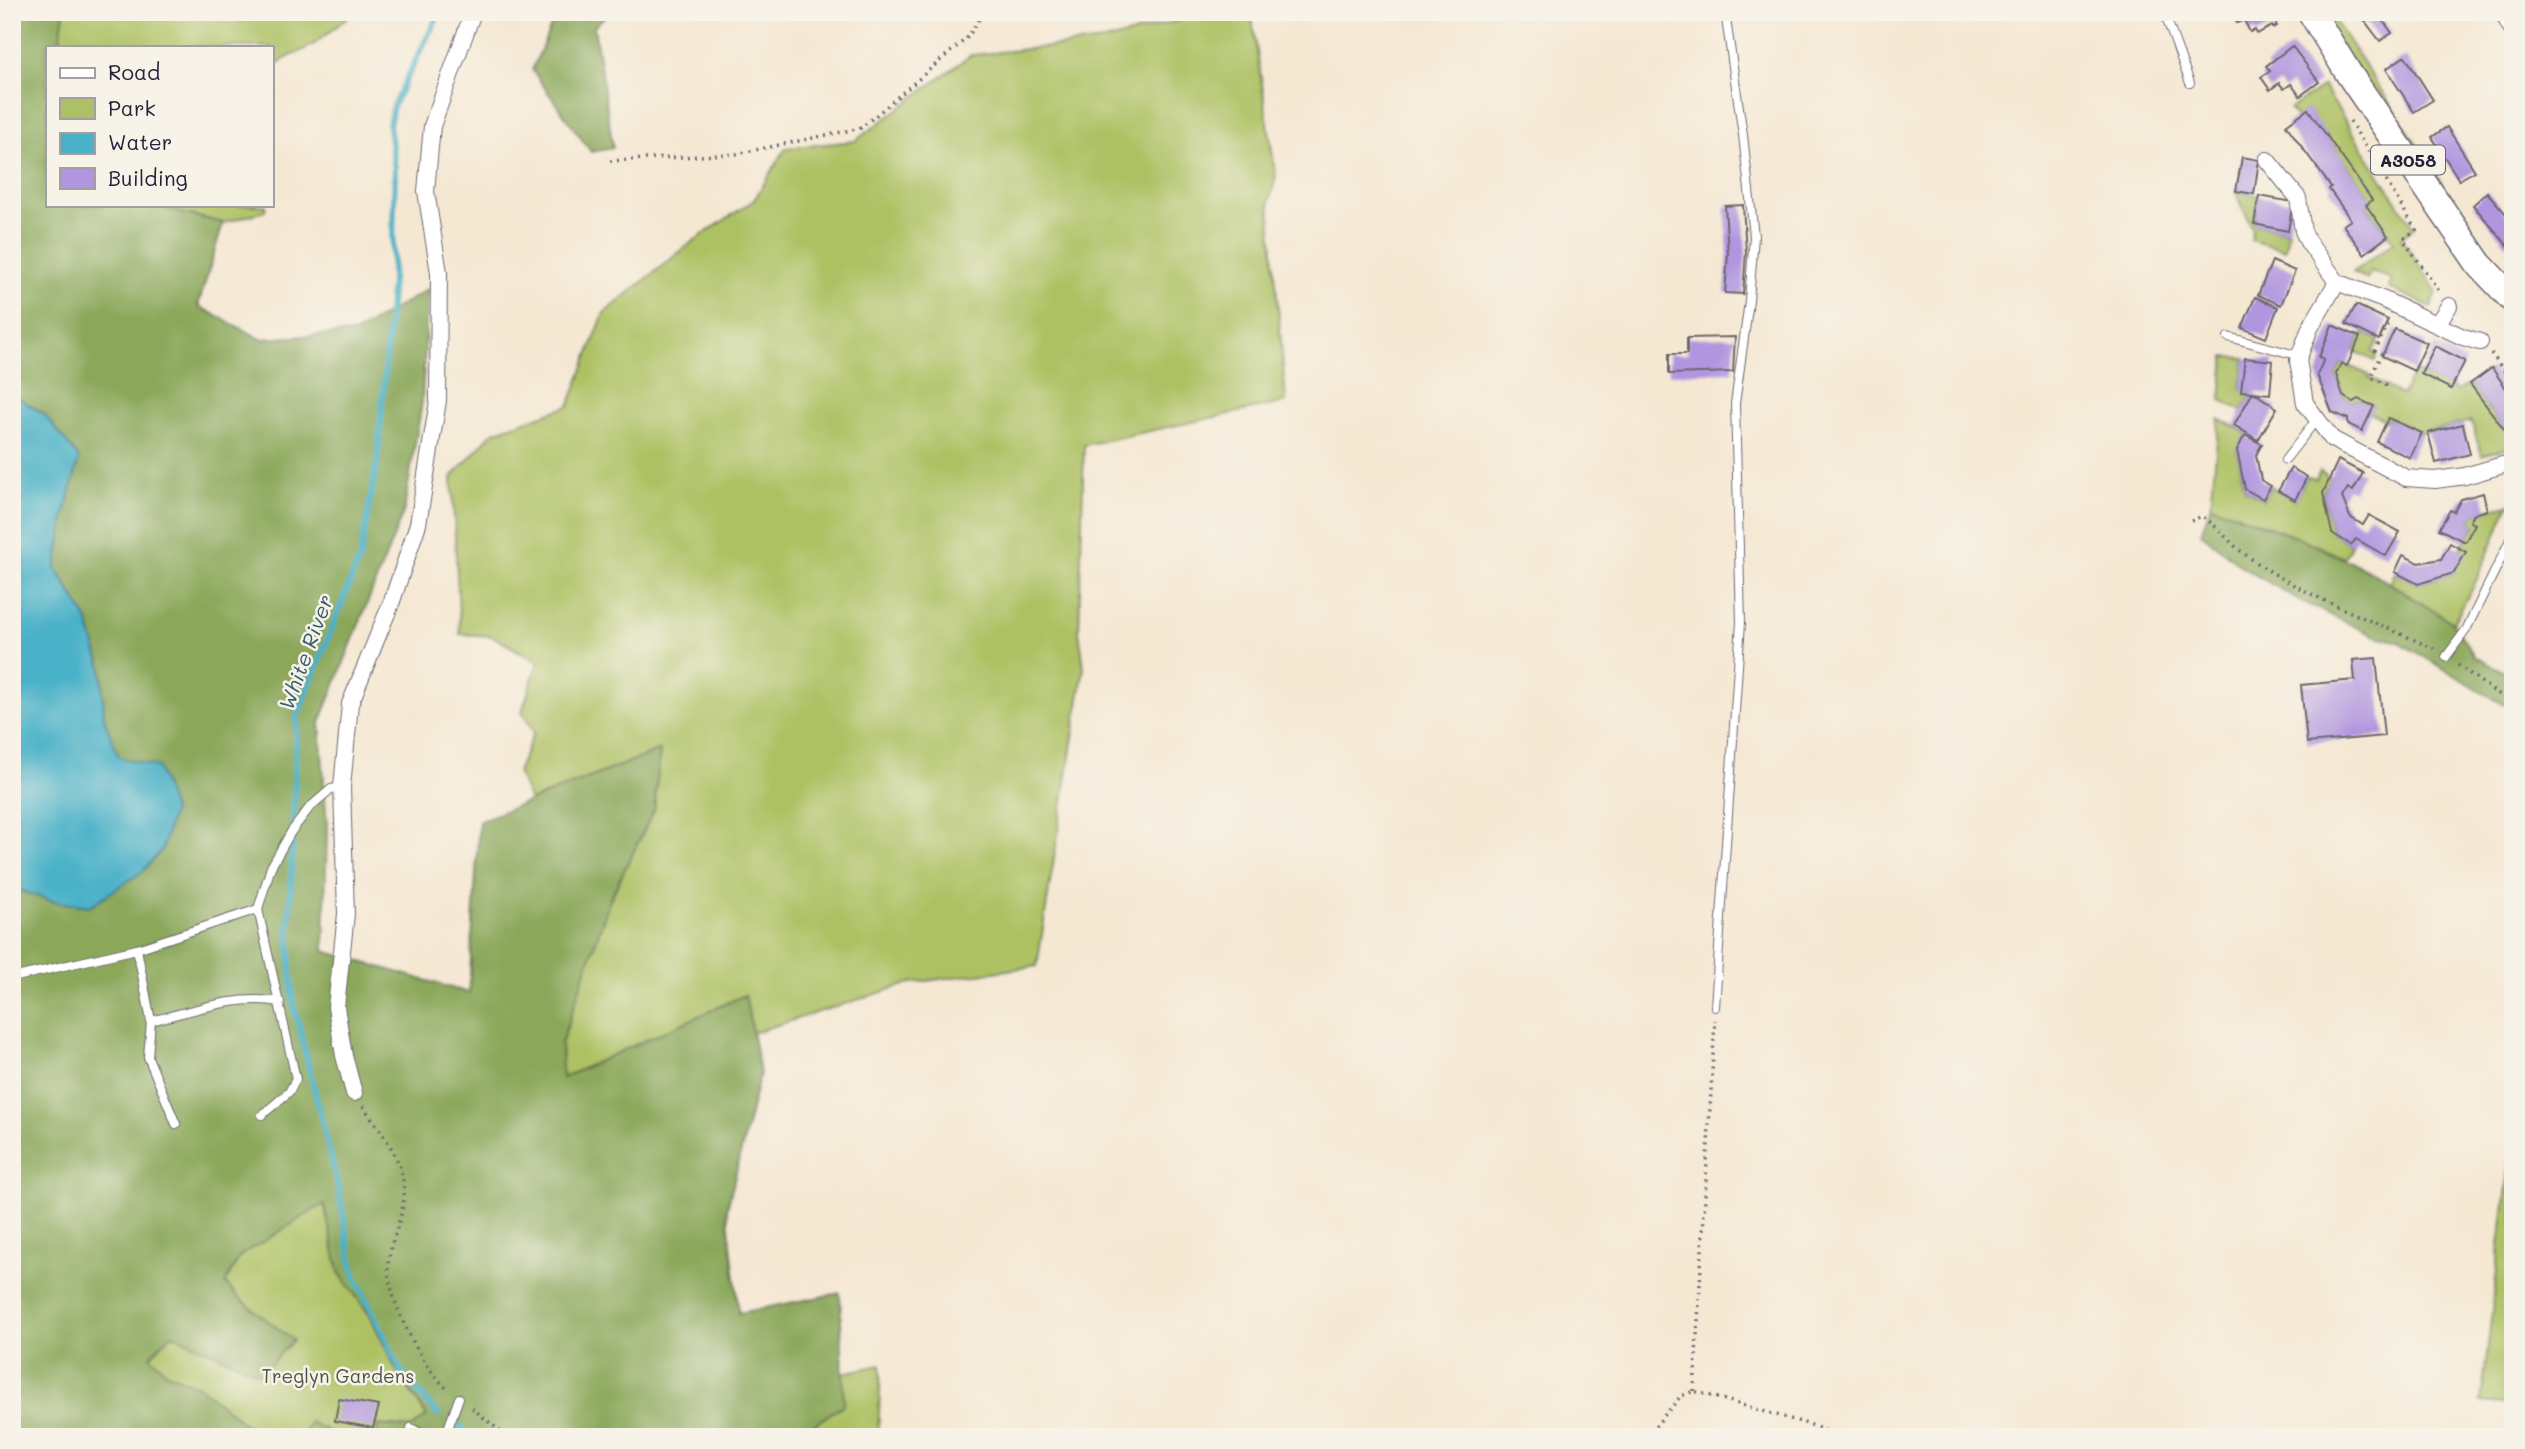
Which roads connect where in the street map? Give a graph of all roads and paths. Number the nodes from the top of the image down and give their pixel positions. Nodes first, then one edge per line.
1 (473, 12) edge
2 (983, 12) edge
3 (1725, 12) edge
4 (2164, 12) edge
5 (2311, 12) edge
6 (2502, 12) edge
7 (2513, 31) edge
8 (2190, 83) dead end
9 (2343, 110) dead end
10 (2267, 160) dead end
11 (610, 161) dead end
12 (2337, 282) junction
13 (2513, 300) edge
14 (2449, 306) joint
15 (2390, 319) dead end
16 (2437, 324) junction
17 (2228, 337) dead end
18 (2480, 342) dead end
19 (2300, 356) junction
20 (2513, 363) edge
21 (2503, 369) dead end
22 (2387, 385) dead end
23 (2317, 419) junction
24 (2285, 460) dead end
25 (2513, 462) edge
26 (2191, 521) dead end
27 (2513, 534) edge
28 (2446, 657) junction
29 (2513, 700) edge
30 (342, 787) junction
31 (258, 909) junction
32 (137, 949) junction
33 (12, 978) edge
34 (280, 1002) junction
35 (1715, 1007) joint
36 (151, 1021) junction
37 (354, 1093) joint
38 (262, 1115) dead end
39 (176, 1124) dead end
40 (1694, 1391) junction
41 (459, 1398) junction
42 (411, 1428) dead end
43 (506, 1437) edge
44 (1646, 1437) edge
45 (1842, 1437) edge

1 - 30 street
2 - 11 path
3 - 35 lane
4 - 8 lane
5 - 13 main road, A3058
6 - 7 street
9 - 14 path
10 - 12 street
12 - 16 street
12 - 19 street
14 - 16 street
15 - 22 path
16 - 18 street
17 - 19 lane
19 - 23 street
20 - 21 path
23 - 24 lane
23 - 25 street
26 - 28 path
27 - 28 lane
28 - 29 path
30 - 31 lane
30 - 37 street
31 - 32 lane
31 - 34 lane
32 - 33 lane
32 - 36 lane
34 - 36 lane
34 - 38 lane
35 - 40 path
36 - 39 lane
37 - 41 path
40 - 44 path
40 - 45 path
41 - 42 lane
41 - 43 path

